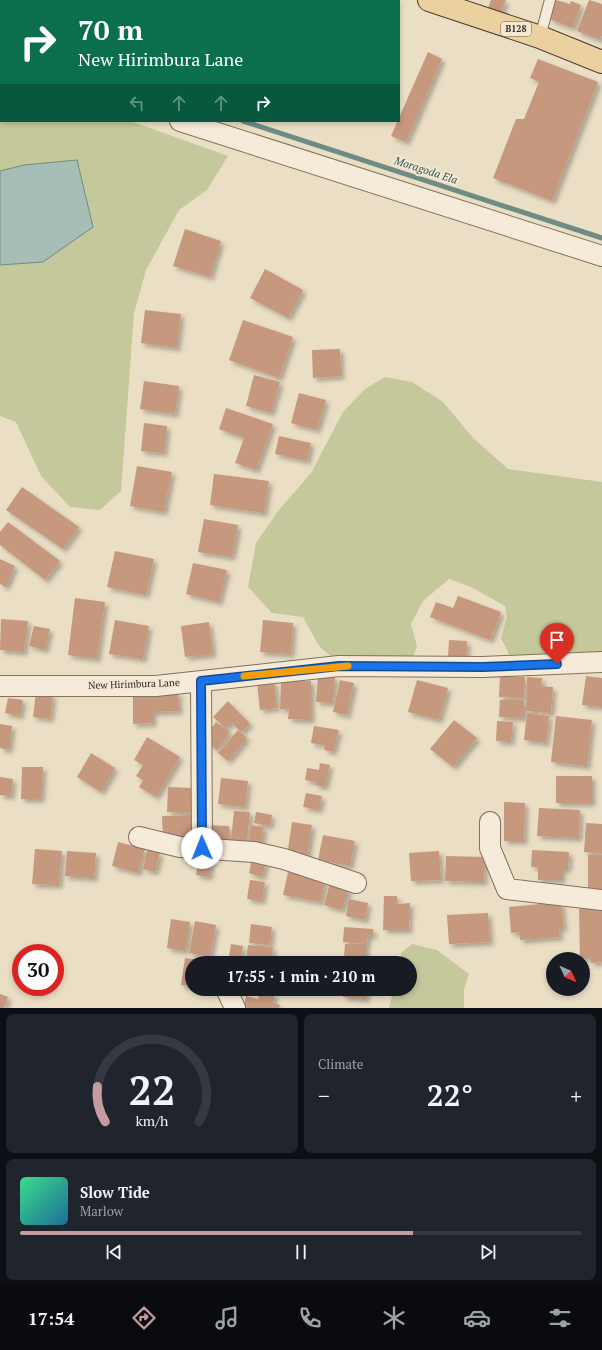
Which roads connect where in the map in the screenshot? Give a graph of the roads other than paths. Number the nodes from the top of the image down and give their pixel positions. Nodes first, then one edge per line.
1 (429, 0) edge
2 (550, 0) edge
3 (540, 36) junction
4 (602, 62) edge
5 (183, 122) edge
6 (602, 256) edge
7 (602, 662) edge
8 (201, 681) junction
9 (0, 686) edge
10 (490, 822) dead end
11 (139, 837) dead end
12 (202, 848) junction
13 (356, 883) dead end
14 (602, 900) edge

1 - 3 main road, B128
2 - 3 lane
3 - 4 main road, B128
5 - 6 street
7 - 8 street, New Hirimbura Lane
8 - 9 street, New Hirimbura Lane
8 - 12 street
10 - 14 street
11 - 12 street
12 - 13 street

